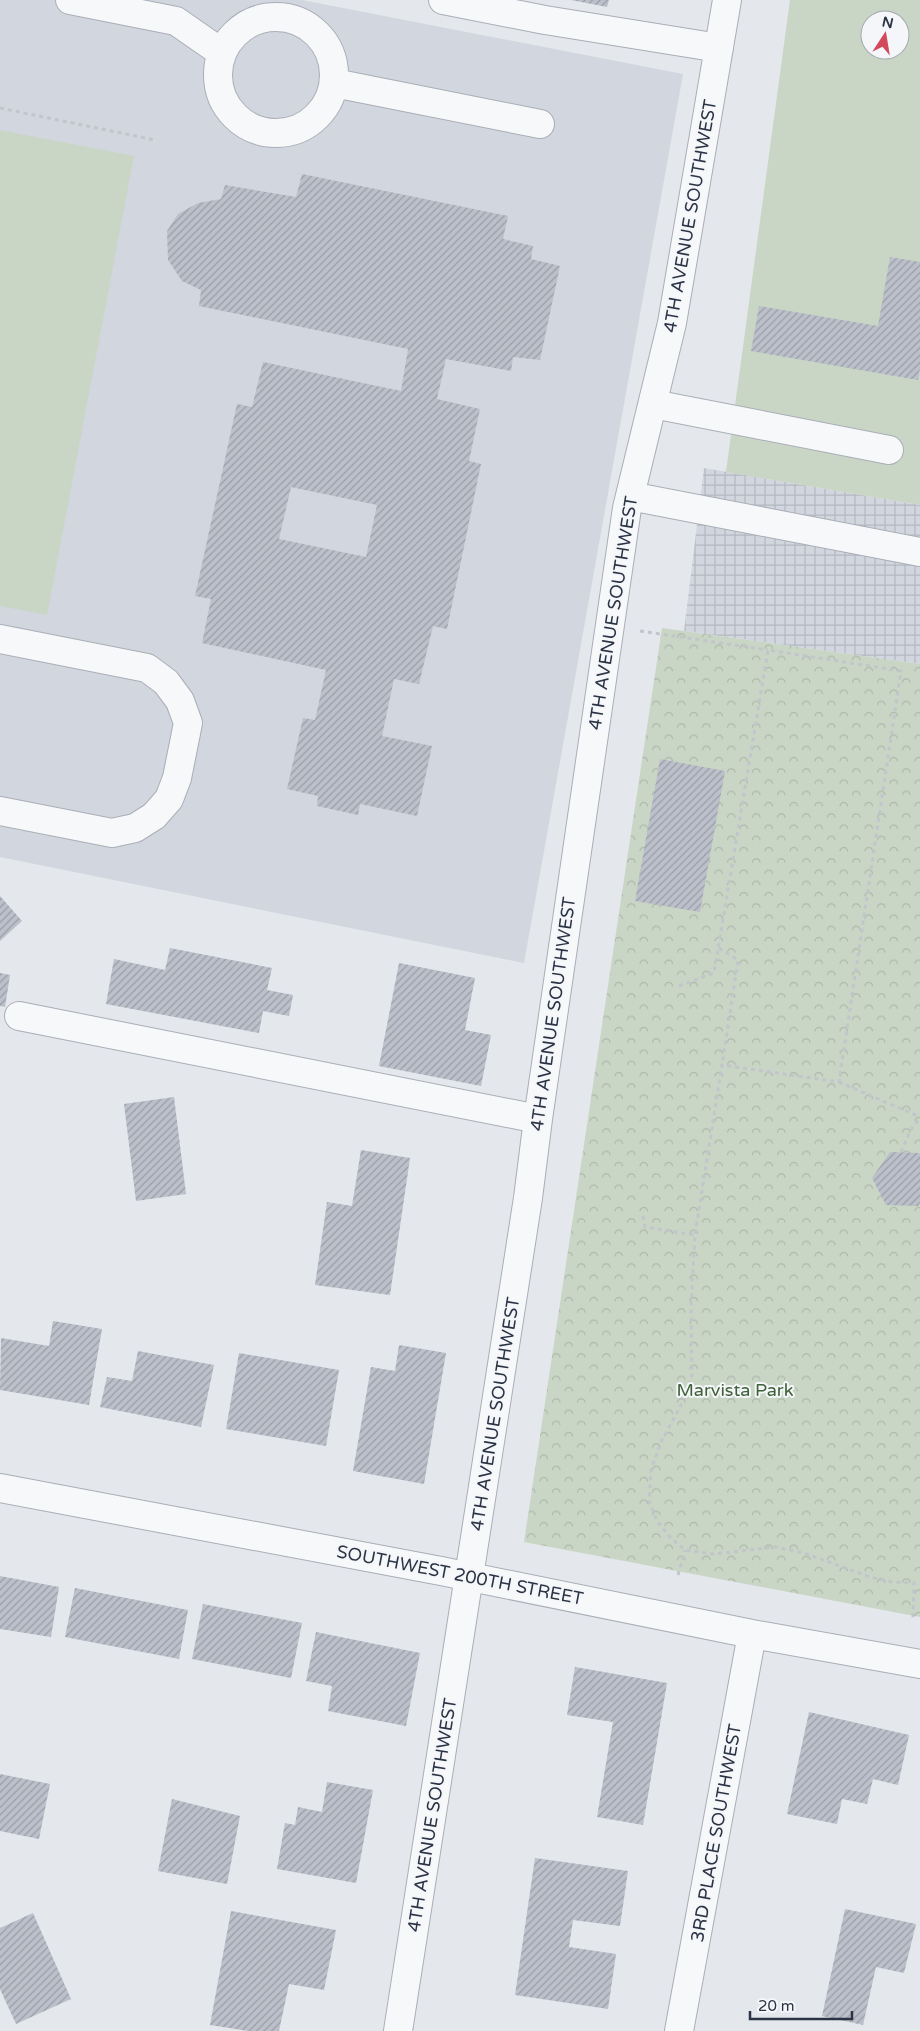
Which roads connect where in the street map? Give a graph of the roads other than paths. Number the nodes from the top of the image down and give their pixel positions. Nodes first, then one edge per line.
1 (70, 0) edge
2 (443, 0) edge
3 (727, 0) edge
4 (719, 48) junction
5 (222, 53) junction
6 (334, 83) junction
7 (540, 124) dead end
8 (653, 404) junction
9 (889, 450) dead end
10 (630, 496) junction
11 (920, 552) edge
12 (0, 638) edge
13 (0, 811) edge
14 (19, 1016) dead end
15 (538, 1119) junction
16 (0, 1488) edge
17 (470, 1576) junction
18 (752, 1634) junction
19 (920, 1664) edge
20 (398, 2031) edge
21 (679, 2031) edge

1 - 5 street
2 - 4 street
3 - 4 street, 4TH AVENUE SOUTHWEST
4 - 8 street, 4TH AVENUE SOUTHWEST
5 - 6 street
5 - 6 street
6 - 7 street
8 - 9 street
8 - 10 street, 4TH AVENUE SOUTHWEST
10 - 11 street
10 - 15 street, 4TH AVENUE SOUTHWEST
12 - 13 street
14 - 15 street
15 - 17 street, 4TH AVENUE SOUTHWEST
16 - 17 street, SOUTHWEST 200TH STREET
17 - 18 street, SOUTHWEST 200TH STREET
17 - 20 street, 4TH AVENUE SOUTHWEST
18 - 19 street, SOUTHWEST 200TH STREET
18 - 21 street, 3RD PLACE SOUTHWEST

